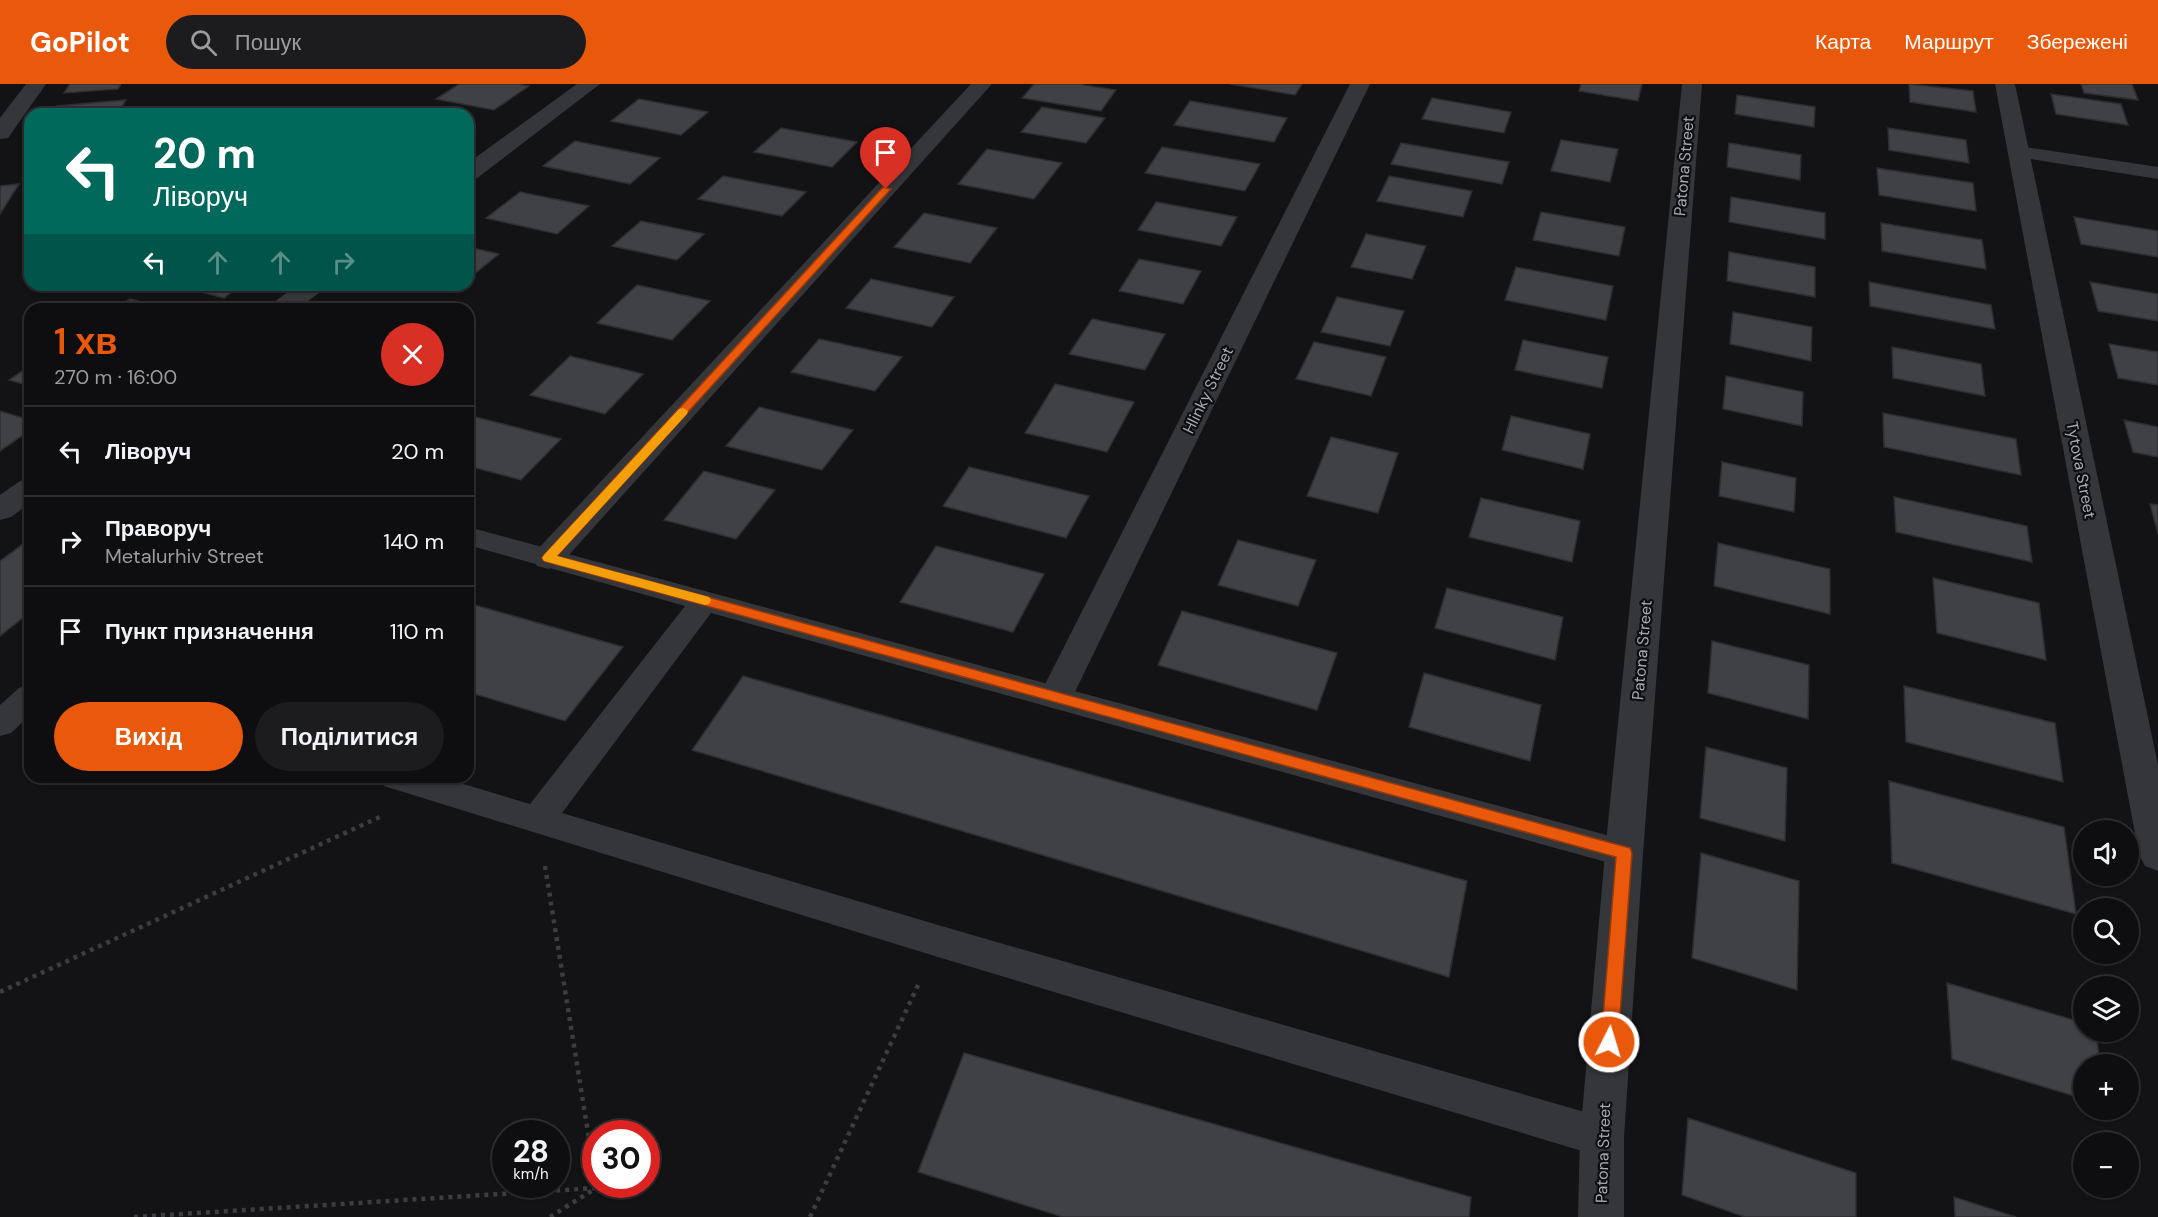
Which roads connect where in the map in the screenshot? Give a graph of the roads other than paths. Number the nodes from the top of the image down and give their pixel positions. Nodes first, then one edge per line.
1 (36, 84) edge
2 (590, 84) edge
3 (982, 84) edge
4 (1360, 84) edge
5 (1692, 84) edge
6 (2005, 84) edge
7 (0, 133) edge
8 (2018, 152) junction
9 (474, 170) edge
10 (2158, 173) edge
11 (306, 291) edge
12 (288, 303) edge
13 (24, 492) edge
14 (0, 510) edge
15 (474, 538) edge
16 (548, 558) junction
17 (705, 600) junction
18 (1056, 696) junction
19 (24, 702) edge
20 (0, 724) edge
21 (416, 783) edge
22 (538, 819) junction
23 (1624, 853) junction
24 (2158, 855) edge
25 (1602, 1137) junction
26 (1601, 1217) edge

1 - 7 street
2 - 9 street
3 - 16 street
4 - 18 street, Hlinky Street
5 - 23 street, Patona Street
6 - 8 street, Tytova Street
8 - 10 lane
8 - 24 street, Tytova Street
11 - 12 street
13 - 14 street
15 - 16 lane
16 - 17 lane
17 - 18 lane
17 - 22 lane
18 - 23 lane
19 - 20 lane
21 - 22 lane
22 - 25 lane
23 - 25 street, Patona Street
25 - 26 street, Patona Street

